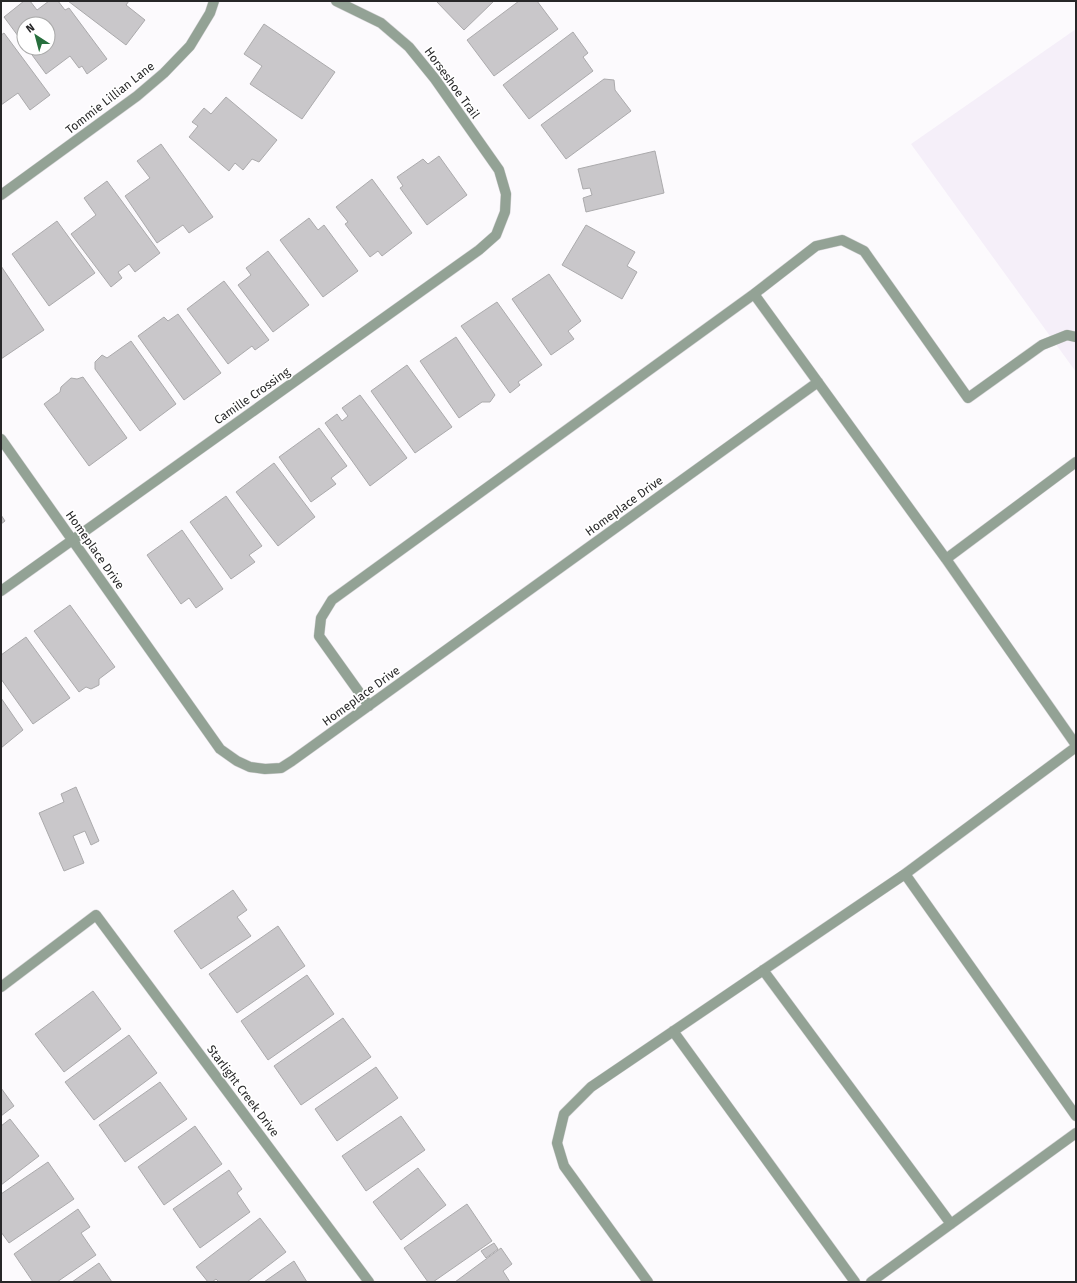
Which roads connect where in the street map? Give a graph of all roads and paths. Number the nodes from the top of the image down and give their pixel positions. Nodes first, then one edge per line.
1 (214, 1) edge
2 (336, 1) edge
3 (1, 195) edge
4 (505, 212) joint
5 (754, 294) junction
6 (1076, 337) edge
7 (818, 382) junction
8 (1, 439) edge
9 (1076, 462) edge
10 (72, 540) junction
11 (946, 558) junction
12 (1, 591) edge
13 (369, 706) junction
14 (1076, 746) edge
15 (905, 874) junction
16 (762, 970) junction
17 (1, 987) edge
18 (673, 1031) junction
19 (1076, 1116) edge
20 (1076, 1133) edge
21 (951, 1224) junction
22 (369, 1282) edge
23 (648, 1282) edge
24 (855, 1282) edge
25 (871, 1282) edge

1 - 3 street, Tommie Lillian Lane
2 - 4 street, Horseshoe Trail
4 - 10 street, Camille Crossing
5 - 6 street
5 - 7 street
5 - 13 street
7 - 11 street
7 - 13 street, Homeplace Drive
8 - 10 street, Homeplace Drive
9 - 11 street
10 - 12 street, Camille Crossing
10 - 13 street, Homeplace Drive
11 - 14 street
14 - 15 street
15 - 16 street
15 - 19 street
16 - 18 street
16 - 21 street
17 - 22 street, Starlight Creek Drive
18 - 23 street
18 - 24 street
20 - 21 street
21 - 25 street

